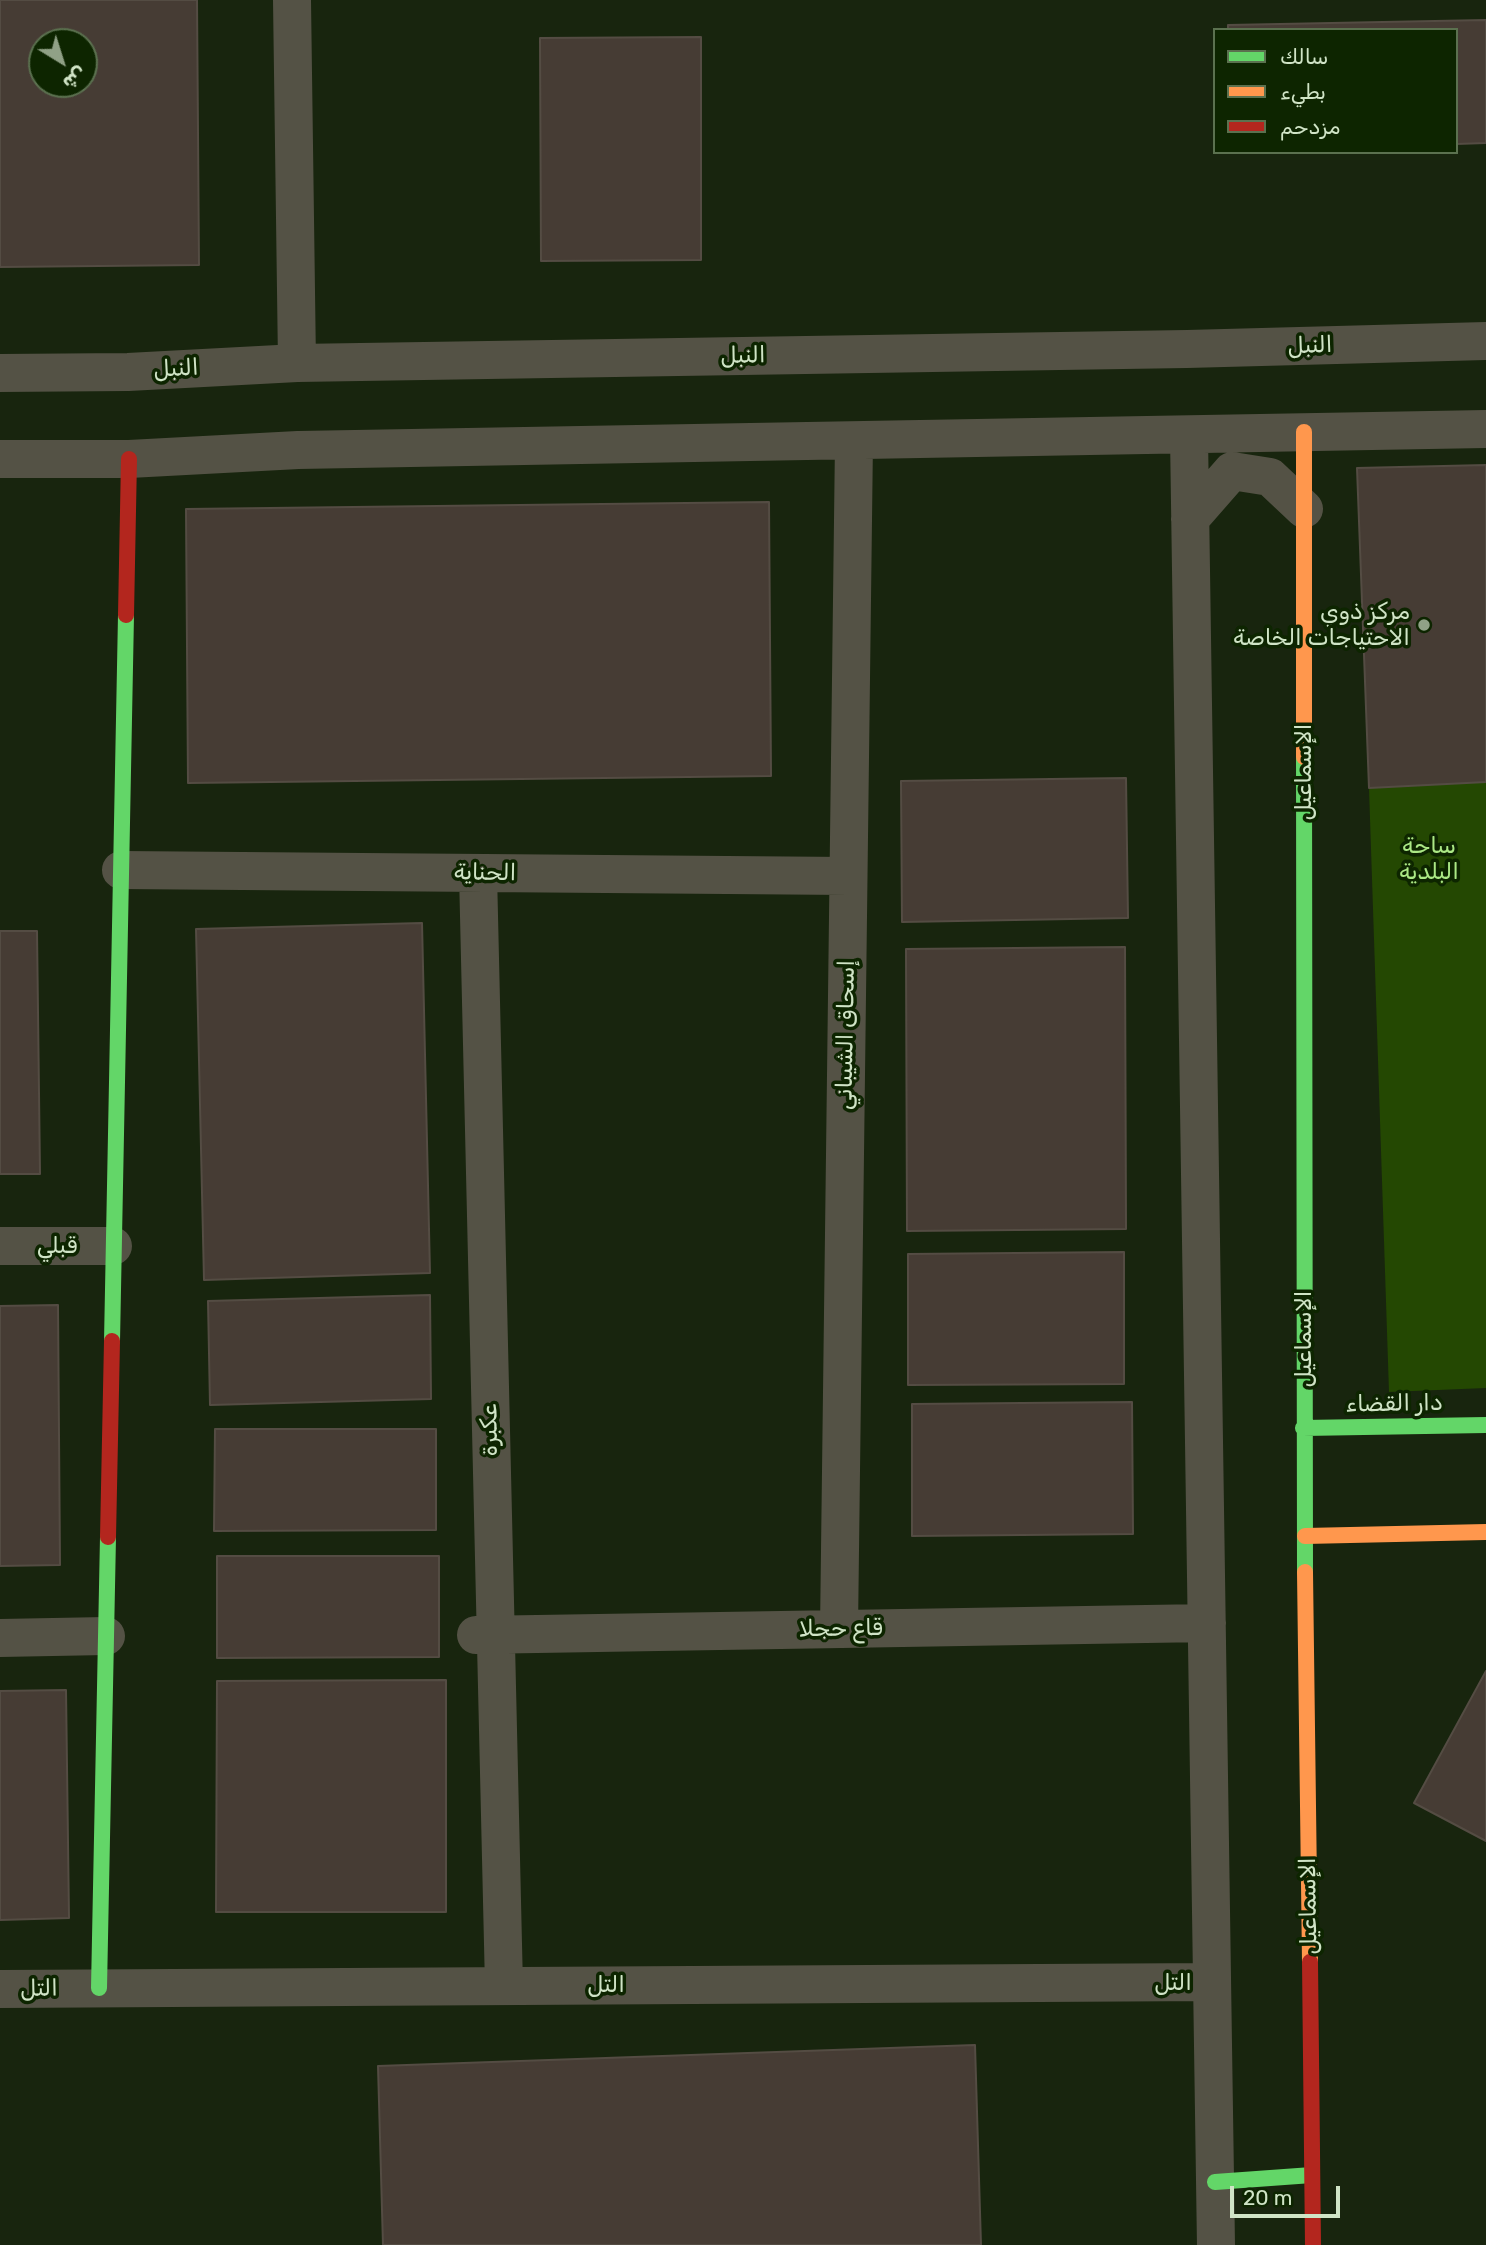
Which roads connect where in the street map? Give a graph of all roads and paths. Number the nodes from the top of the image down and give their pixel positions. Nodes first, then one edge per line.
1 (292, 0) edge
2 (1486, 341) edge
3 (297, 363) junction
4 (0, 373) edge
5 (1486, 429) edge
6 (1304, 432) junction
7 (1189, 436) junction
8 (854, 441) junction
9 (0, 459) edge
10 (129, 459) junction
11 (1304, 509) junction
12 (1190, 519) junction
13 (121, 870) junction
14 (478, 873) junction
15 (848, 876) junction
16 (0, 1246) edge
17 (113, 1246) junction
18 (1486, 1425) edge
19 (1303, 1428) junction
20 (1486, 1532) edge
21 (1304, 1536) junction
22 (1207, 1623) junction
23 (839, 1629) junction
24 (486, 1635) junction
25 (106, 1636) junction
26 (0, 1639) edge
27 (1212, 1982) junction
28 (504, 1986) junction
29 (99, 1988) junction
30 (0, 1989) edge
31 (1312, 2175) junction
32 (1215, 2182) junction
33 (1216, 2245) edge
34 (1313, 2245) edge

1 - 3 street
2 - 3 street, النبل
3 - 4 street, النبل
5 - 6 street
6 - 7 street
6 - 11 street, الإسماعيل
7 - 8 street
7 - 12 street
8 - 10 street
8 - 15 street, إسحاق الشيباني
9 - 10 street
10 - 13 street
11 - 12 street
11 - 19 street, الإسماعيل
12 - 22 street
13 - 14 street, الحناية
13 - 17 street
14 - 15 street, الحناية
14 - 24 street, عكبرة
15 - 23 street, إسحاق الشيباني
16 - 17 street, قبلي
17 - 25 street
18 - 19 street, دار القضاء
19 - 21 street, الإسماعيل
20 - 21 street
21 - 31 street, الإسماعيل
22 - 23 street, قاع حجلا
22 - 27 street
23 - 24 street, قاع حجلا
24 - 28 street, عكبرة
25 - 26 street
25 - 29 street
27 - 28 street, التل
27 - 32 street
28 - 29 street, التل
29 - 30 street, التل
31 - 32 street
31 - 34 street, الإسماعيل
32 - 33 street

